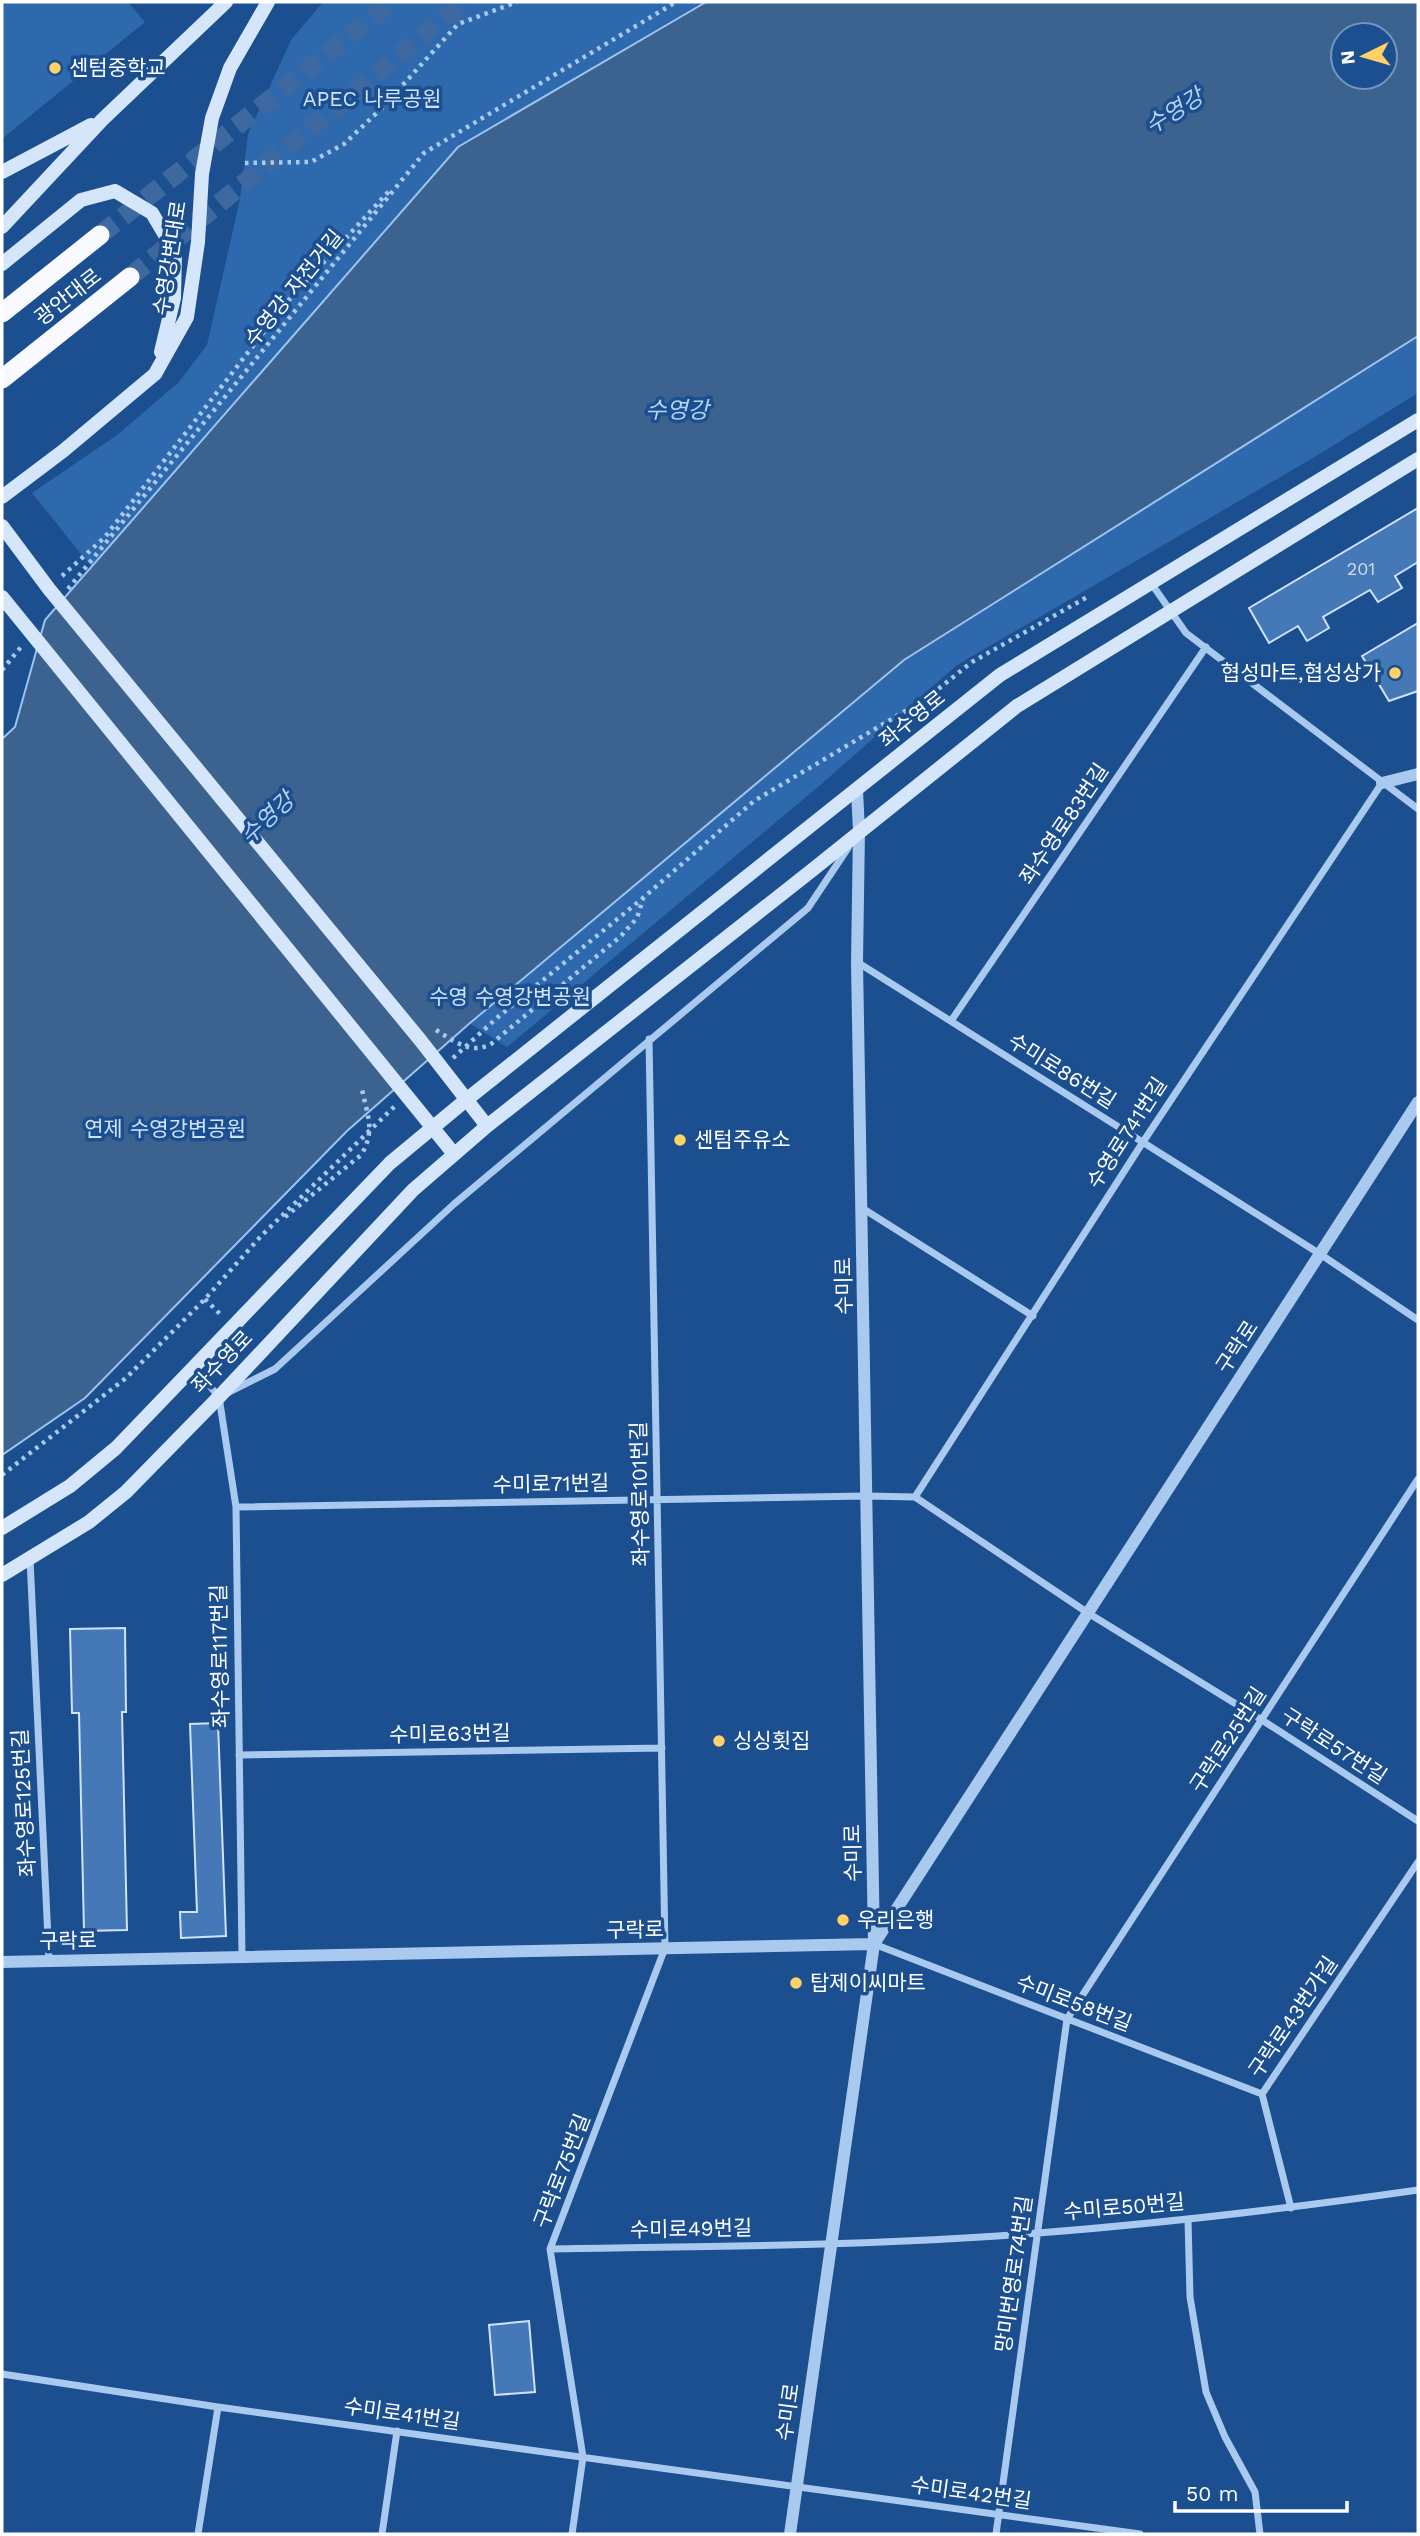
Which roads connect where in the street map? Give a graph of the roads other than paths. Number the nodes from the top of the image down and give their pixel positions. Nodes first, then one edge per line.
1 (226, 2) edge
2 (268, 2) edge
3 (102, 120) junction
4 (2, 172) edge
5 (2, 227) edge
6 (100, 235) tunnel mouth
7 (2, 264) edge
8 (130, 277) tunnel mouth
9 (2, 313) edge
10 (155, 374) junction
11 (2, 379) edge
12 (1418, 420) edge
13 (1418, 459) edge
14 (2, 497) edge
15 (2, 526) edge
16 (1151, 583) junction
17 (2, 597) edge
18 (2, 603) edge
19 (1169, 612) junction
20 (15, 615) junction
21 (1206, 647) junction
22 (1418, 774) edge
23 (1382, 783) junction
24 (857, 790) junction
25 (1418, 809) edge
26 (859, 831) junction
27 (857, 962) junction
28 (951, 1021) junction
29 (649, 1039) junction
30 (466, 1100) junction
31 (1418, 1101) edge
32 (486, 1126) junction
33 (433, 1127) junction
34 (1143, 1142) junction
35 (454, 1154) junction
36 (862, 1208) junction
37 (1320, 1254) junction
38 (1033, 1316) junction
39 (1418, 1320) edge
40 (193, 1366) junction
41 (219, 1397) junction
42 (1418, 1479) edge
43 (866, 1496) junction
44 (915, 1497) junction
45 (657, 1500) junction
46 (236, 1507) junction
47 (2, 1528) edge
48 (30, 1559) junction
49 (2, 1575) edge
50 (1088, 1613) junction
51 (1262, 1720) junction
52 (662, 1748) junction
53 (239, 1755) junction
54 (1418, 1821) edge
55 (1418, 1862) edge
56 (874, 1944) junction
57 (665, 1948) junction
58 (242, 1957) junction
59 (49, 1960) junction
60 (2, 1962) edge
61 (1067, 2019) junction
62 (1262, 2094) junction
63 (1418, 2190) edge
64 (1291, 2208) junction
65 (1188, 2218) junction
66 (1037, 2233) junction
67 (832, 2244) junction
68 (550, 2249) junction
69 (2, 2374) edge
70 (218, 2407) junction
71 (397, 2431) junction
72 (583, 2457) junction
73 (797, 2486) junction
74 (999, 2514) junction
75 (198, 2534) edge
76 (382, 2534) edge
77 (572, 2534) edge
78 (790, 2534) edge
79 (996, 2534) edge
80 (1139, 2534) edge
81 (1260, 2534) edge

1 - 3 main road
2 - 10 main road, 수영강변대로
3 - 4 main road
3 - 5 main road
6 - 9 highway, 광안대로
7 - 10 main road
8 - 11 highway, 광안대로
10 - 14 main road, 수영강변대로
12 - 16 main road, 좌수영로
13 - 19 main road, 좌수영로
15 - 30 main road
16 - 19 street
16 - 24 main road, 좌수영로
17 - 20 main road
18 - 20 main road
19 - 21 street
19 - 26 main road, 좌수영로
20 - 33 main road
21 - 23 street
21 - 28 street, 좌수영로83번길
22 - 23 street
23 - 25 street
23 - 34 street, 수영로741번길
24 - 26 street, 수미로
24 - 30 main road, 좌수영로
26 - 27 street, 수미로
26 - 29 street
26 - 32 main road, 좌수영로
27 - 28 street, 수미로86번길
27 - 36 street, 수미로
28 - 34 street, 수미로86번길
29 - 41 street
29 - 45 street, 좌수영로101번길
30 - 32 main road
30 - 33 main road, 좌수영로
31 - 37 street, 구락로
32 - 35 main road, 좌수영로
33 - 35 main road
33 - 40 main road, 좌수영로
34 - 37 street, 수미로86번길
34 - 38 street, 수영로741번길
35 - 41 main road, 좌수영로
36 - 38 street
36 - 43 street, 수미로
37 - 39 street, 수미로86번길
37 - 50 street, 구락로
38 - 44 street, 수영로741번길
40 - 41 street
40 - 47 main road, 좌수영로
41 - 46 street, 좌수영로117번길
41 - 48 main road, 좌수영로
42 - 51 street, 구락로25번길
43 - 44 street
43 - 45 street, 수미로71번길
43 - 56 street, 수미로
44 - 50 street
45 - 46 street, 수미로71번길
45 - 52 street, 좌수영로101번길
46 - 53 street, 좌수영로117번길
48 - 49 main road, 좌수영로
48 - 59 street, 좌수영로125번길
50 - 51 street, 구락로57번길
50 - 56 street, 구락로
51 - 54 street, 구락로57번길
51 - 61 street, 구락로25번길
52 - 53 street, 수미로63번길
52 - 57 street, 좌수영로101번길
53 - 58 street, 좌수영로117번길
55 - 62 street, 구락로43번가길
56 - 57 street, 구락로
56 - 61 street, 수미로58번길
56 - 67 street, 수미로
57 - 58 street, 구락로
57 - 68 street, 구락로75번길
58 - 59 street, 구락로
59 - 60 street, 구락로
61 - 62 street, 수미로58번길
61 - 66 street, 망미번영로74번길
62 - 64 street, 구락로43번가길
63 - 64 street, 수미로50번길
64 - 65 street, 수미로50번길
65 - 66 street, 수미로50번길
65 - 81 street
66 - 67 street, 수미로50번길
66 - 74 street, 망미번영로74번길
67 - 68 street, 수미로49번길
67 - 73 street, 수미로
68 - 72 street, 구락로75번길
69 - 70 street, 수미로41번길
70 - 71 street, 수미로41번길
70 - 75 street
71 - 72 street, 수미로41번길
71 - 76 street
72 - 73 street, 수미로41번길
72 - 77 street, 구락로75번길
73 - 74 street, 수미로42번길
73 - 78 street, 수미로
74 - 79 street, 망미번영로74번길
74 - 80 street, 수미로42번길

